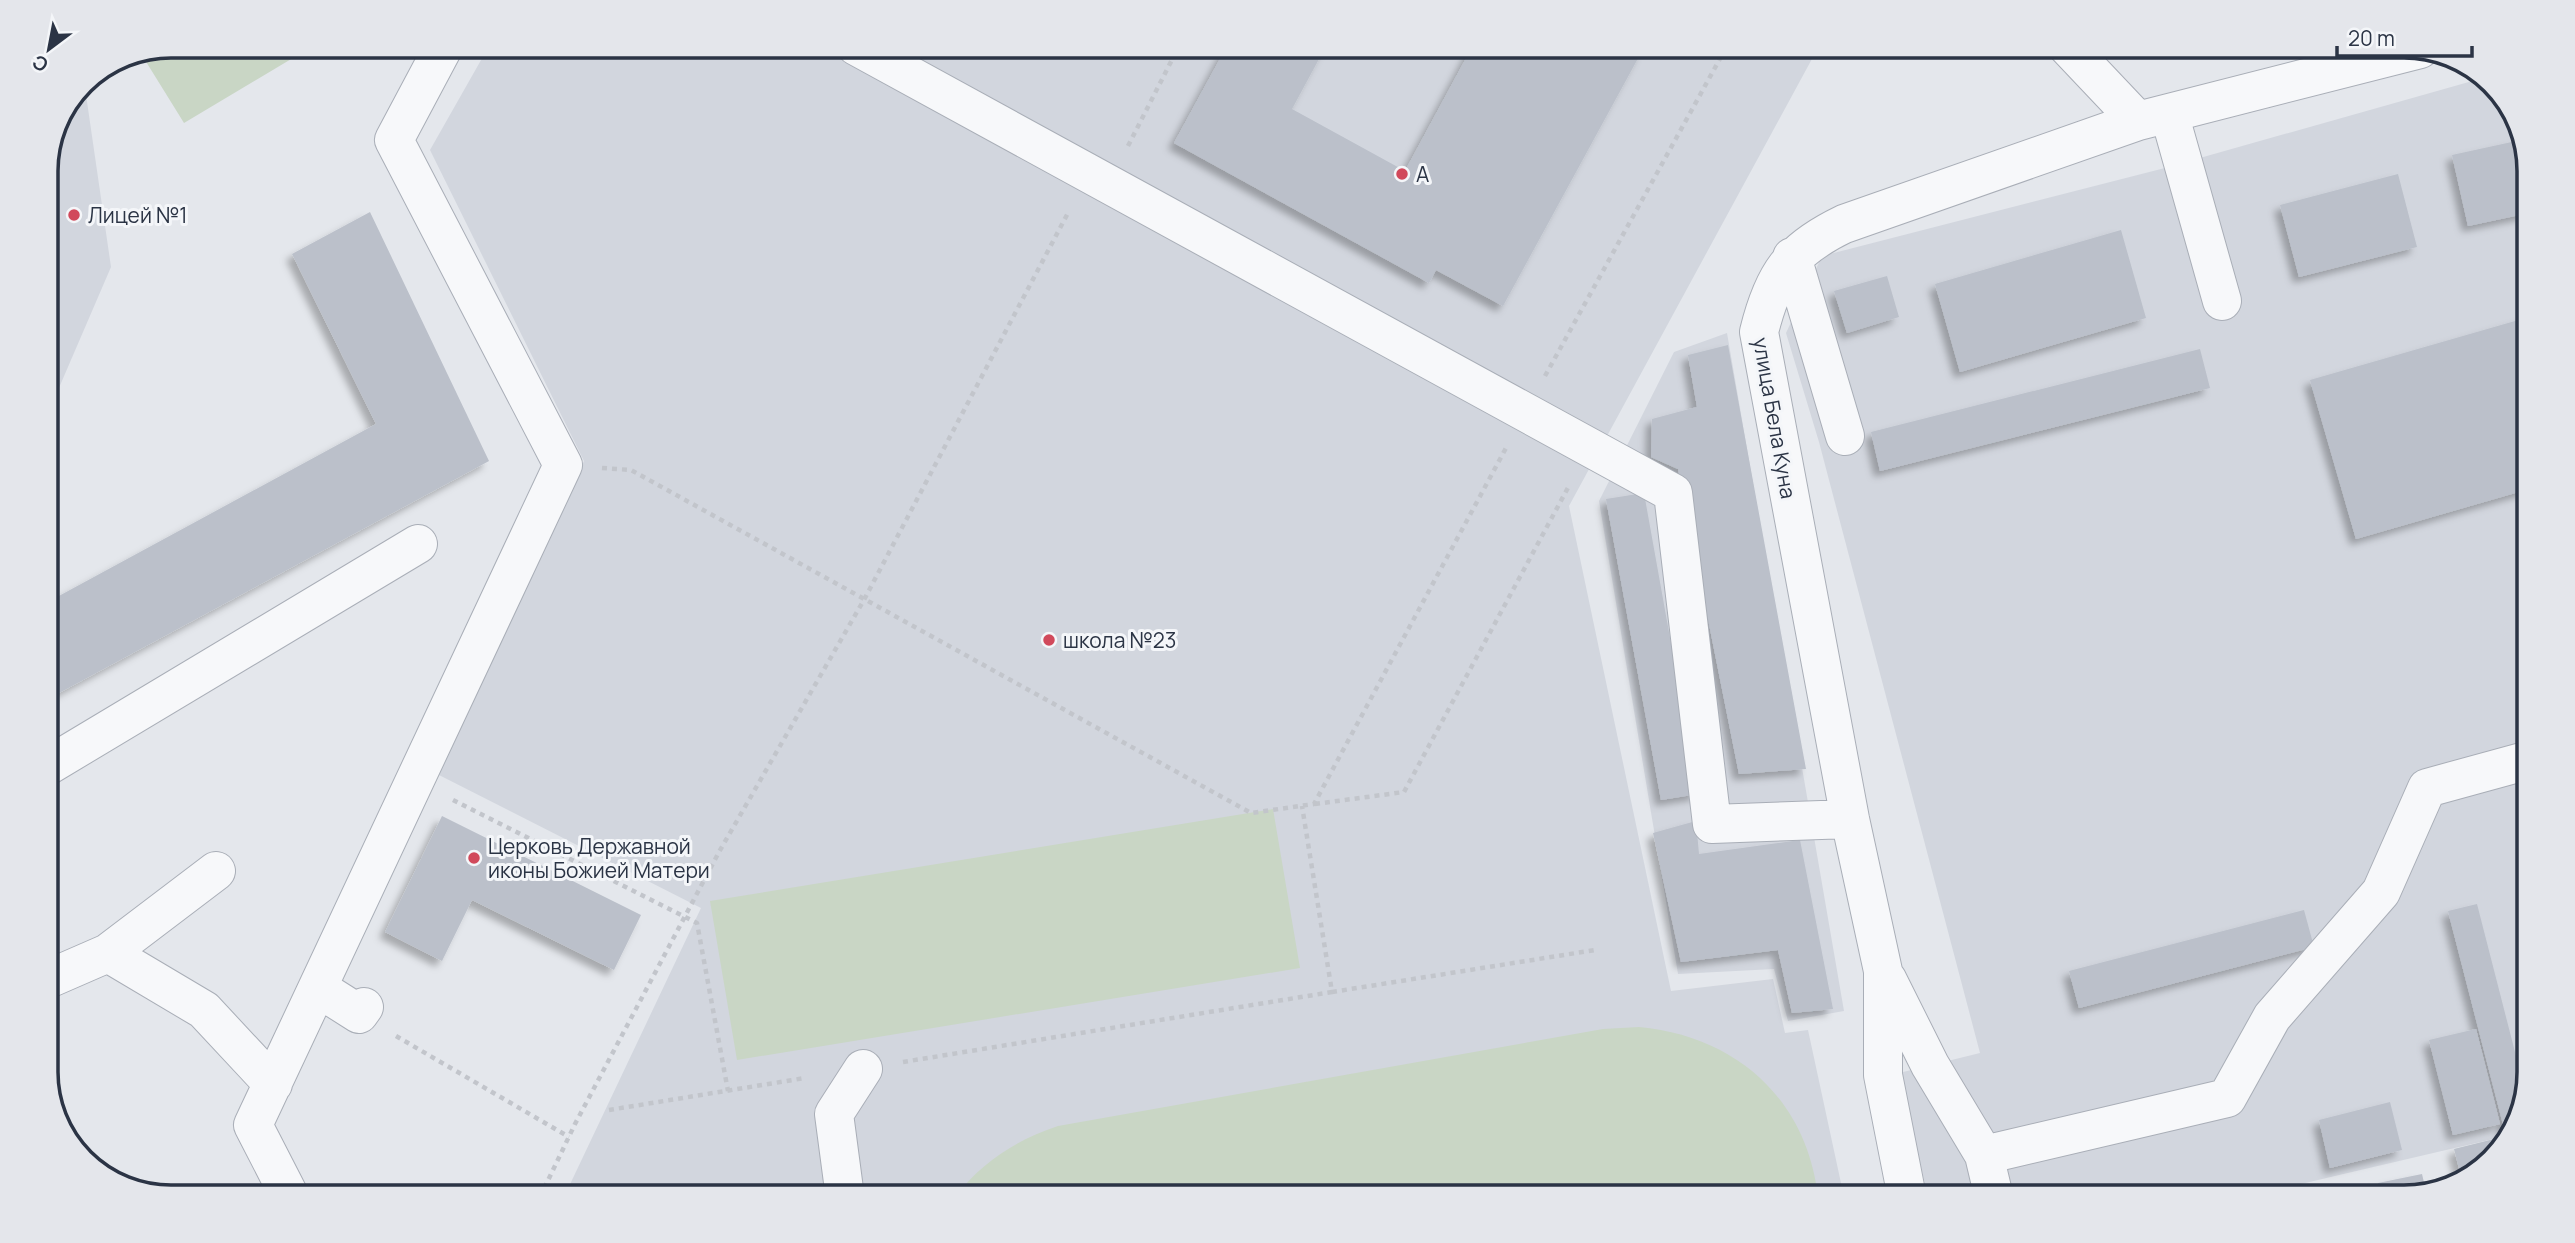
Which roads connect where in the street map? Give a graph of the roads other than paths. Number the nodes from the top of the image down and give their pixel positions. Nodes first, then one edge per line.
1 (438, 58) edge
2 (878, 58) edge
3 (2082, 58) edge
4 (2385, 58) edge
5 (2153, 117) junction
6 (1792, 257) junction
7 (2222, 300) dead end
8 (1845, 436) dead end
9 (418, 544) dead end
10 (58, 760) edge
11 (2517, 763) edge
12 (1850, 819) junction
13 (216, 871) dead end
14 (108, 953) junction
15 (1883, 971) junction
16 (58, 975) edge
17 (317, 988) junction
18 (361, 1011) road end
19 (863, 1069) road end
20 (273, 1084) junction
21 (1984, 1155) junction
22 (283, 1185) edge
23 (843, 1185) edge
24 (1904, 1185) edge
25 (1991, 1185) edge

1 - 17 street
2 - 12 street
3 - 5 street
4 - 5 street, улица Бела Куна
5 - 6 street, улица Бела Куна
5 - 7 street
6 - 8 street
6 - 12 street, улица Бела Куна
9 - 10 street
11 - 21 street
12 - 15 street, улица Бела Куна
13 - 14 street
14 - 16 street
14 - 20 street
15 - 21 street
15 - 24 street, улица Бела Куна
17 - 18 street
17 - 20 street
19 - 23 street
20 - 22 street
21 - 25 street

